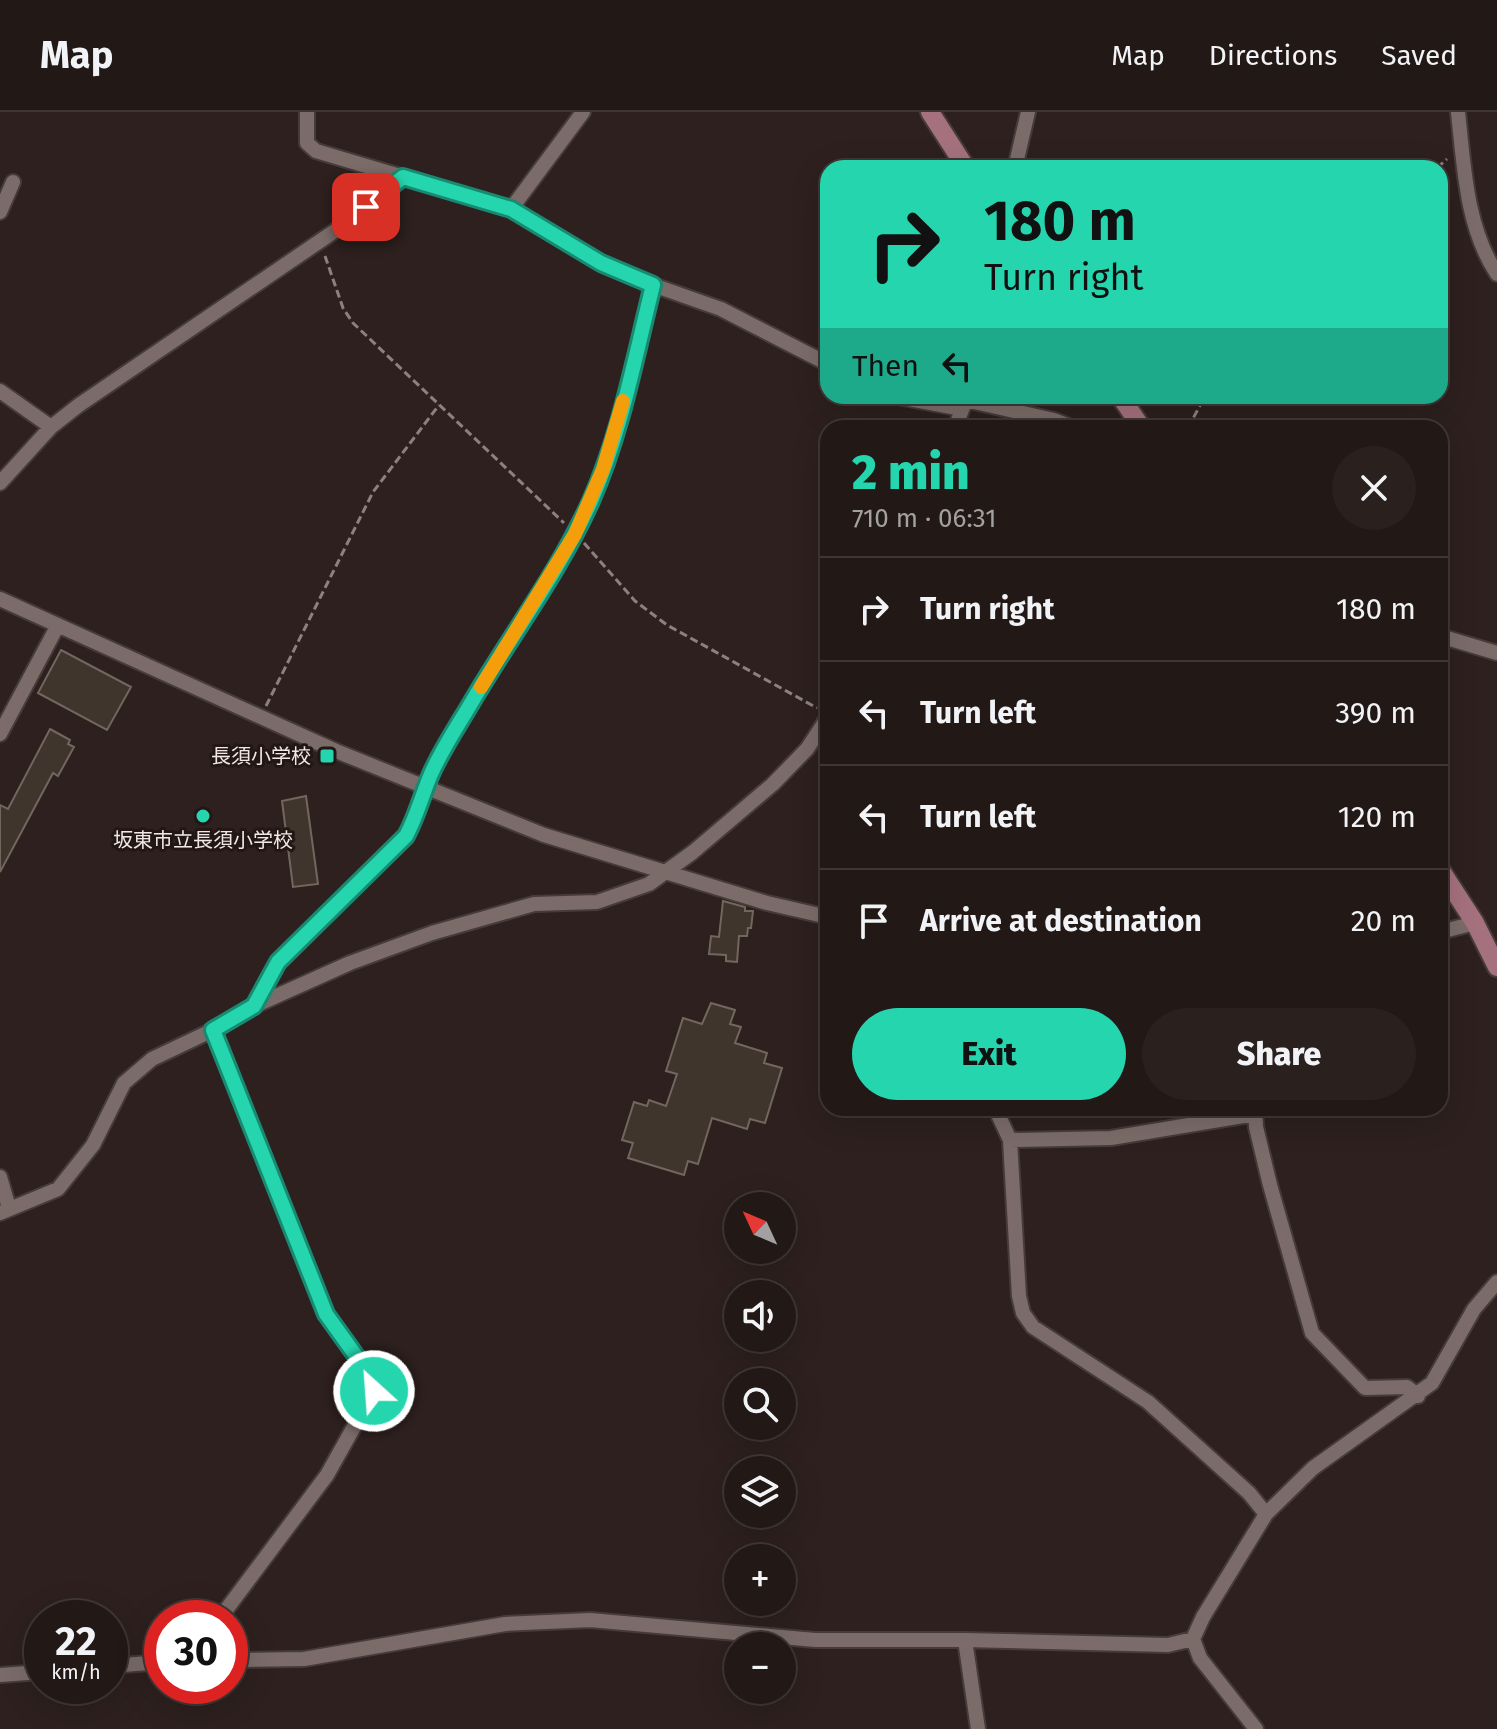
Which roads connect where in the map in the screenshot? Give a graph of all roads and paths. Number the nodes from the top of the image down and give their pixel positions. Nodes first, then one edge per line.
1 (307, 112) edge
2 (583, 112) edge
3 (930, 112) edge
4 (1028, 112) edge
5 (1458, 112) edge
6 (961, 160) edge
7 (1017, 160) edge
8 (403, 177) junction
9 (13, 182) dead end
10 (511, 209) junction
11 (0, 212) edge
12 (320, 241) junction
13 (1497, 274) edge
14 (653, 285) junction
15 (820, 360) edge
16 (0, 391) edge
17 (975, 404) edge
18 (439, 405) junction
19 (1054, 420) edge
20 (51, 427) junction
21 (0, 483) edge
22 (575, 534) junction
23 (0, 599) edge
24 (58, 625) junction
25 (1448, 638) edge
26 (1497, 653) edge
27 (820, 711) edge
28 (260, 717) junction
29 (820, 729) edge
30 (0, 734) edge
31 (426, 788) junction
32 (665, 870) junction
33 (1448, 880) edge
34 (820, 915) edge
35 (1485, 931) edge
36 (1448, 932) edge
37 (1497, 967) edge
38 (254, 1006) junction
39 (213, 1030) junction
40 (999, 1116) edge
41 (1228, 1116) edge
42 (1256, 1116) edge
43 (1010, 1140) junction
44 (0, 1177) edge
45 (4, 1210) edge
46 (1497, 1282) edge
47 (1418, 1396) junction
48 (1266, 1514) junction
49 (233, 1600) edge
50 (1193, 1639) junction
51 (965, 1640) junction
52 (248, 1660) edge
53 (24, 1673) edge
54 (0, 1675) edge
55 (978, 1729) edge
56 (1256, 1729) edge

1 - 8 street
2 - 10 street
3 - 6 main road
4 - 7 street
5 - 13 street
8 - 10 street
8 - 12 street
9 - 11 street
10 - 14 street
12 - 18 path
12 - 20 street
14 - 15 street
14 - 22 street
16 - 20 street
17 - 19 street
18 - 22 path
18 - 28 path
20 - 21 street
22 - 27 path
22 - 31 street
23 - 24 street
24 - 28 street
24 - 30 street
25 - 26 street
28 - 31 street
29 - 32 street
31 - 32 street
31 - 38 street
32 - 34 street
32 - 38 street
33 - 35 main road
35 - 36 street
35 - 37 main road
38 - 39 street
39 - 45 street
39 - 49 street
40 - 43 street
41 - 43 street
42 - 47 street
43 - 48 street
44 - 45 street
46 - 47 street
47 - 48 street
48 - 50 street
50 - 51 street
50 - 56 street
51 - 52 street
51 - 55 street
53 - 54 street

